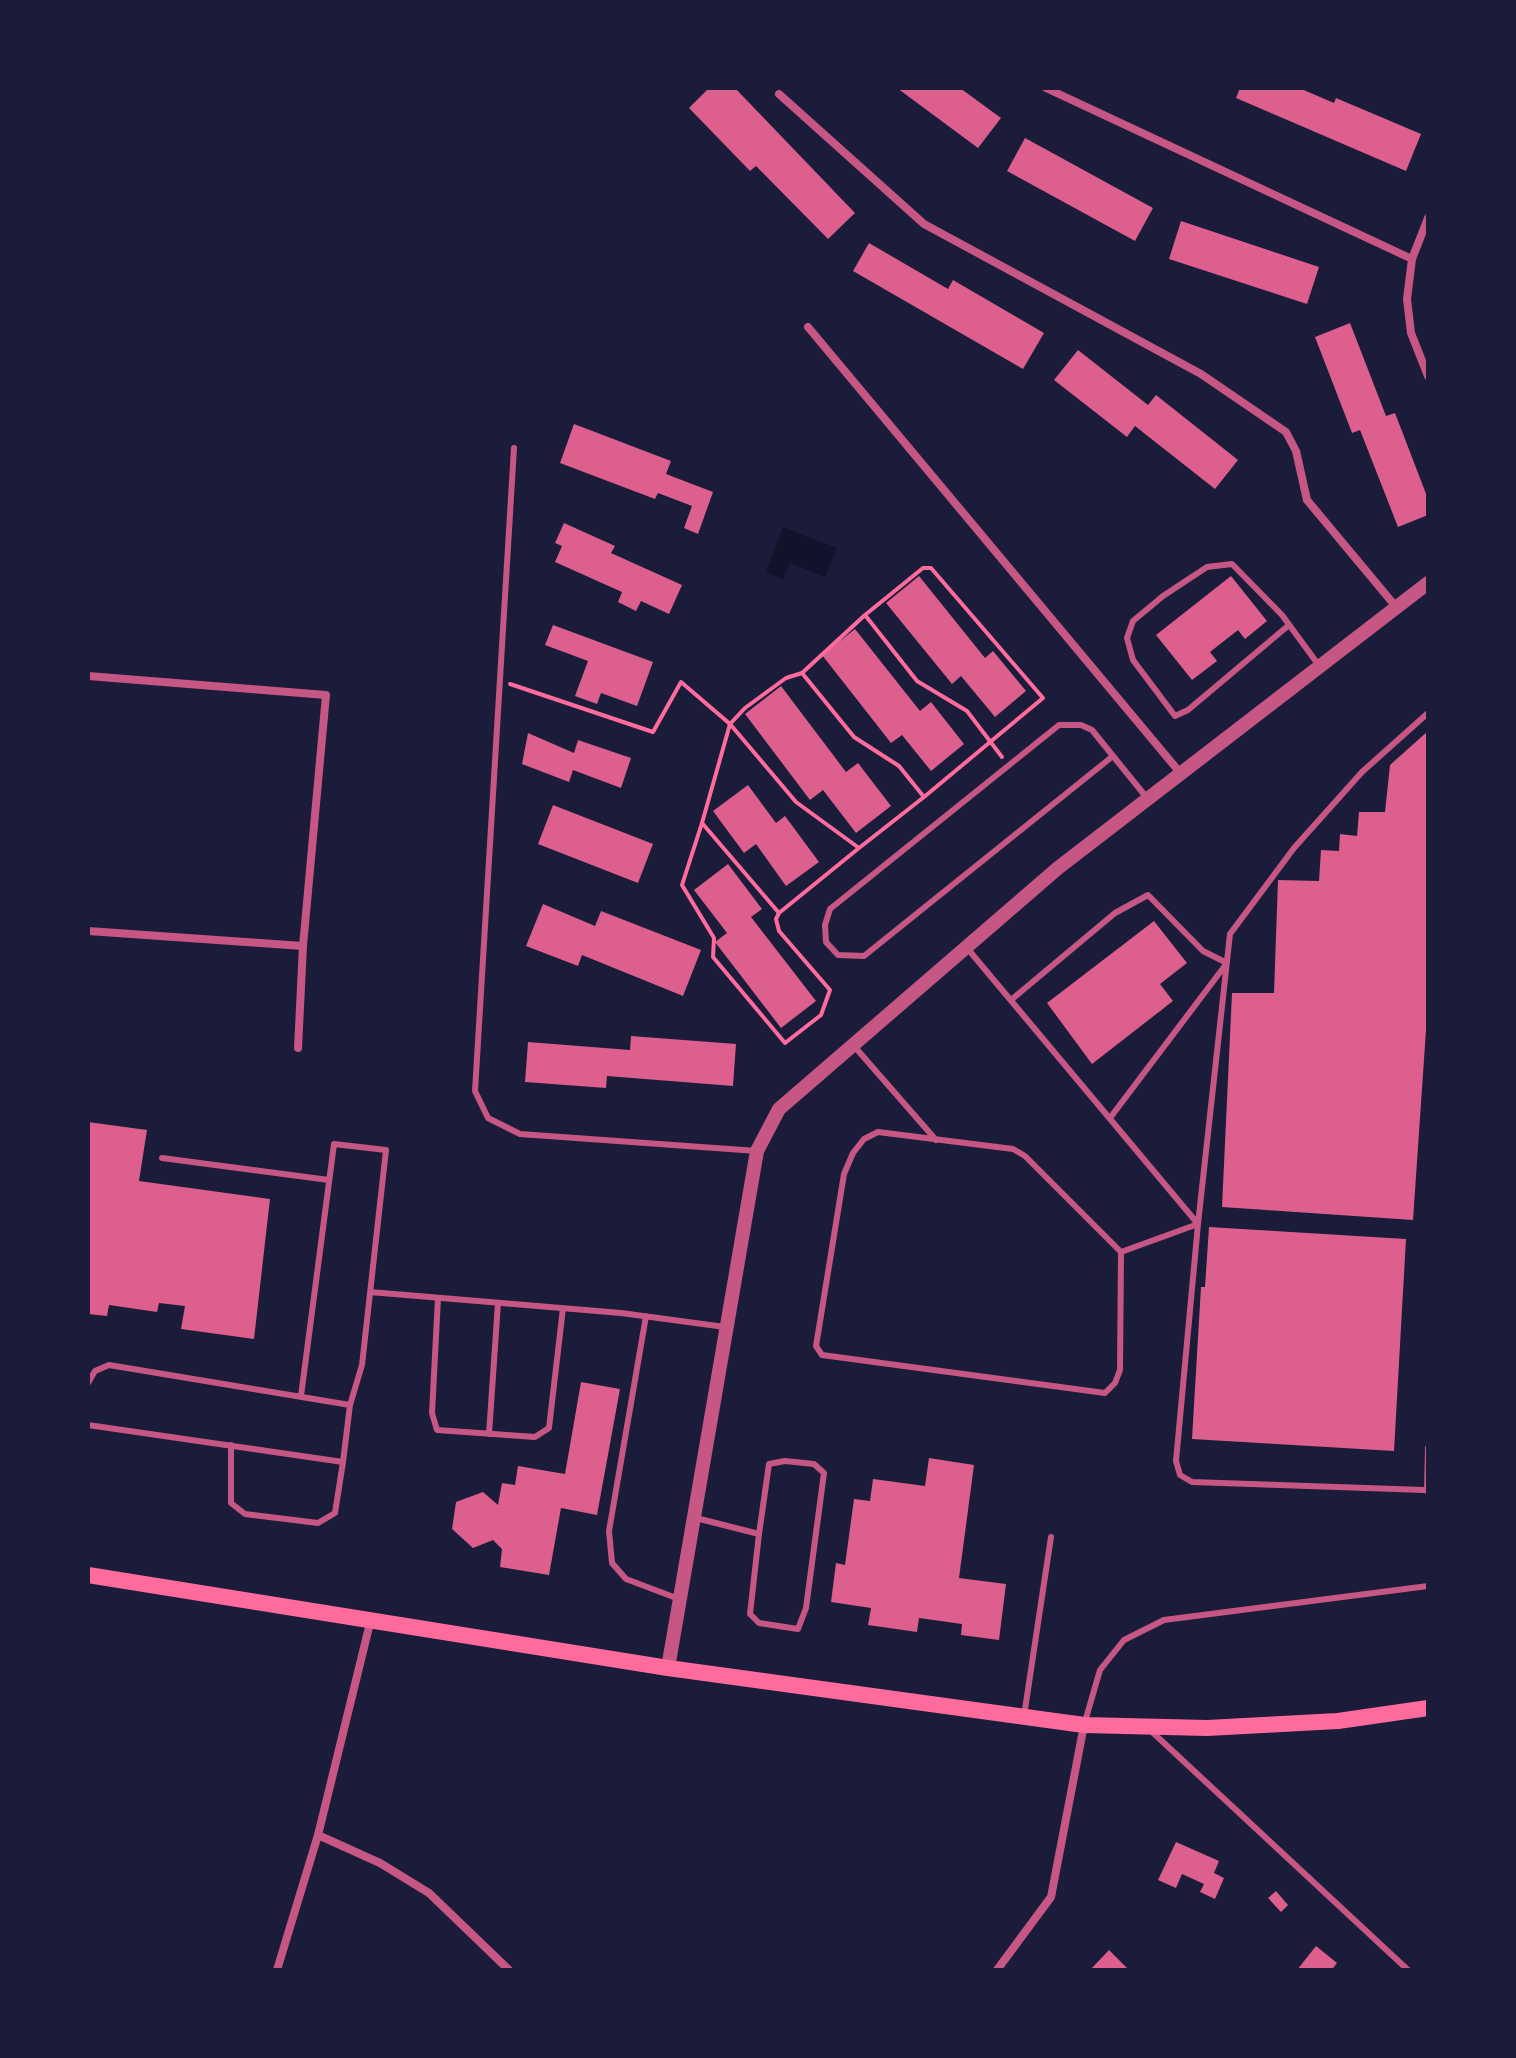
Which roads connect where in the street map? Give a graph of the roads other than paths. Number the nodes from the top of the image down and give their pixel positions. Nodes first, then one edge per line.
1 (1046, 88) edge
2 (779, 94) dead end
3 (1428, 218) edge
4 (1412, 259) junction
5 (808, 327) dead end
6 (1428, 376) edge
7 (514, 448) dead end
8 (1428, 583) edge
9 (1397, 608) junction
10 (1289, 625) junction
11 (1320, 667) junction
12 (88, 676) edge
13 (1428, 713) edge
14 (1113, 756) junction
15 (1182, 775) junction
16 (1149, 800) junction
17 (88, 931) edge
18 (303, 946) junction
19 (966, 946) junction
20 (1227, 963) junction
21 (1011, 1000) junction
22 (852, 1043) junction
23 (298, 1048) dead end
24 (1110, 1118) junction
25 (936, 1140) junction
26 (757, 1151) junction
27 (162, 1158) dead end
28 (329, 1180) junction
29 (1198, 1224) junction
30 (1121, 1252) junction
31 (370, 1292) junction
32 (438, 1298) junction
33 (498, 1303) junction
34 (563, 1308) junction
35 (646, 1316) junction
36 (728, 1328) junction
37 (88, 1382) edge
38 (301, 1396) junction
39 (350, 1405) junction
40 (88, 1425) edge
41 (489, 1434) junction
42 (231, 1445) junction
43 (1428, 1448) edge
44 (343, 1462) junction
45 (1426, 1490) edge
46 (692, 1517) junction
47 (759, 1534) junction
48 (1051, 1537) dead end
49 (88, 1575) edge
50 (1428, 1586) edge
51 (679, 1599) junction
52 (371, 1618) junction
53 (668, 1668) junction
54 (1428, 1708) edge
55 (1024, 1716) junction
56 (1084, 1725) junction
57 (1146, 1726) junction
58 (318, 1835) junction
59 (277, 1970) edge
60 (509, 1970) edge
61 (997, 1970) edge
62 (1408, 1970) edge

1 - 4 street
2 - 9 street
3 - 4 street
4 - 6 street
5 - 15 street
7 - 26 lane
8 - 9 street
9 - 11 street
10 - 10 lane
10 - 11 lane
11 - 15 street
12 - 18 street
13 - 20 lane
14 - 14 lane
14 - 16 lane
15 - 16 street
16 - 19 street
17 - 18 street
18 - 23 street
19 - 21 lane
19 - 22 street
20 - 21 lane
20 - 24 lane
20 - 29 lane
21 - 24 lane
22 - 25 lane
22 - 26 street
24 - 29 lane
25 - 30 lane
25 - 30 lane
26 - 36 street
27 - 28 lane
28 - 31 lane
28 - 38 lane
29 - 30 lane
29 - 45 lane
31 - 32 lane
31 - 39 lane
32 - 33 lane
32 - 41 lane
33 - 34 lane
33 - 41 lane
34 - 35 lane
34 - 41 lane
35 - 36 lane
35 - 51 lane
36 - 46 street
37 - 38 lane
38 - 39 lane
39 - 44 lane
40 - 42 lane
42 - 44 lane
42 - 44 lane
43 - 45 lane
46 - 47 lane
46 - 51 street
47 - 47 lane
48 - 55 lane
49 - 52 main road
50 - 56 lane
51 - 53 street
52 - 53 main road
52 - 58 street
53 - 55 main road
54 - 57 main road
55 - 56 main road
56 - 57 main road
56 - 61 street
57 - 62 lane
58 - 59 street
58 - 60 street

